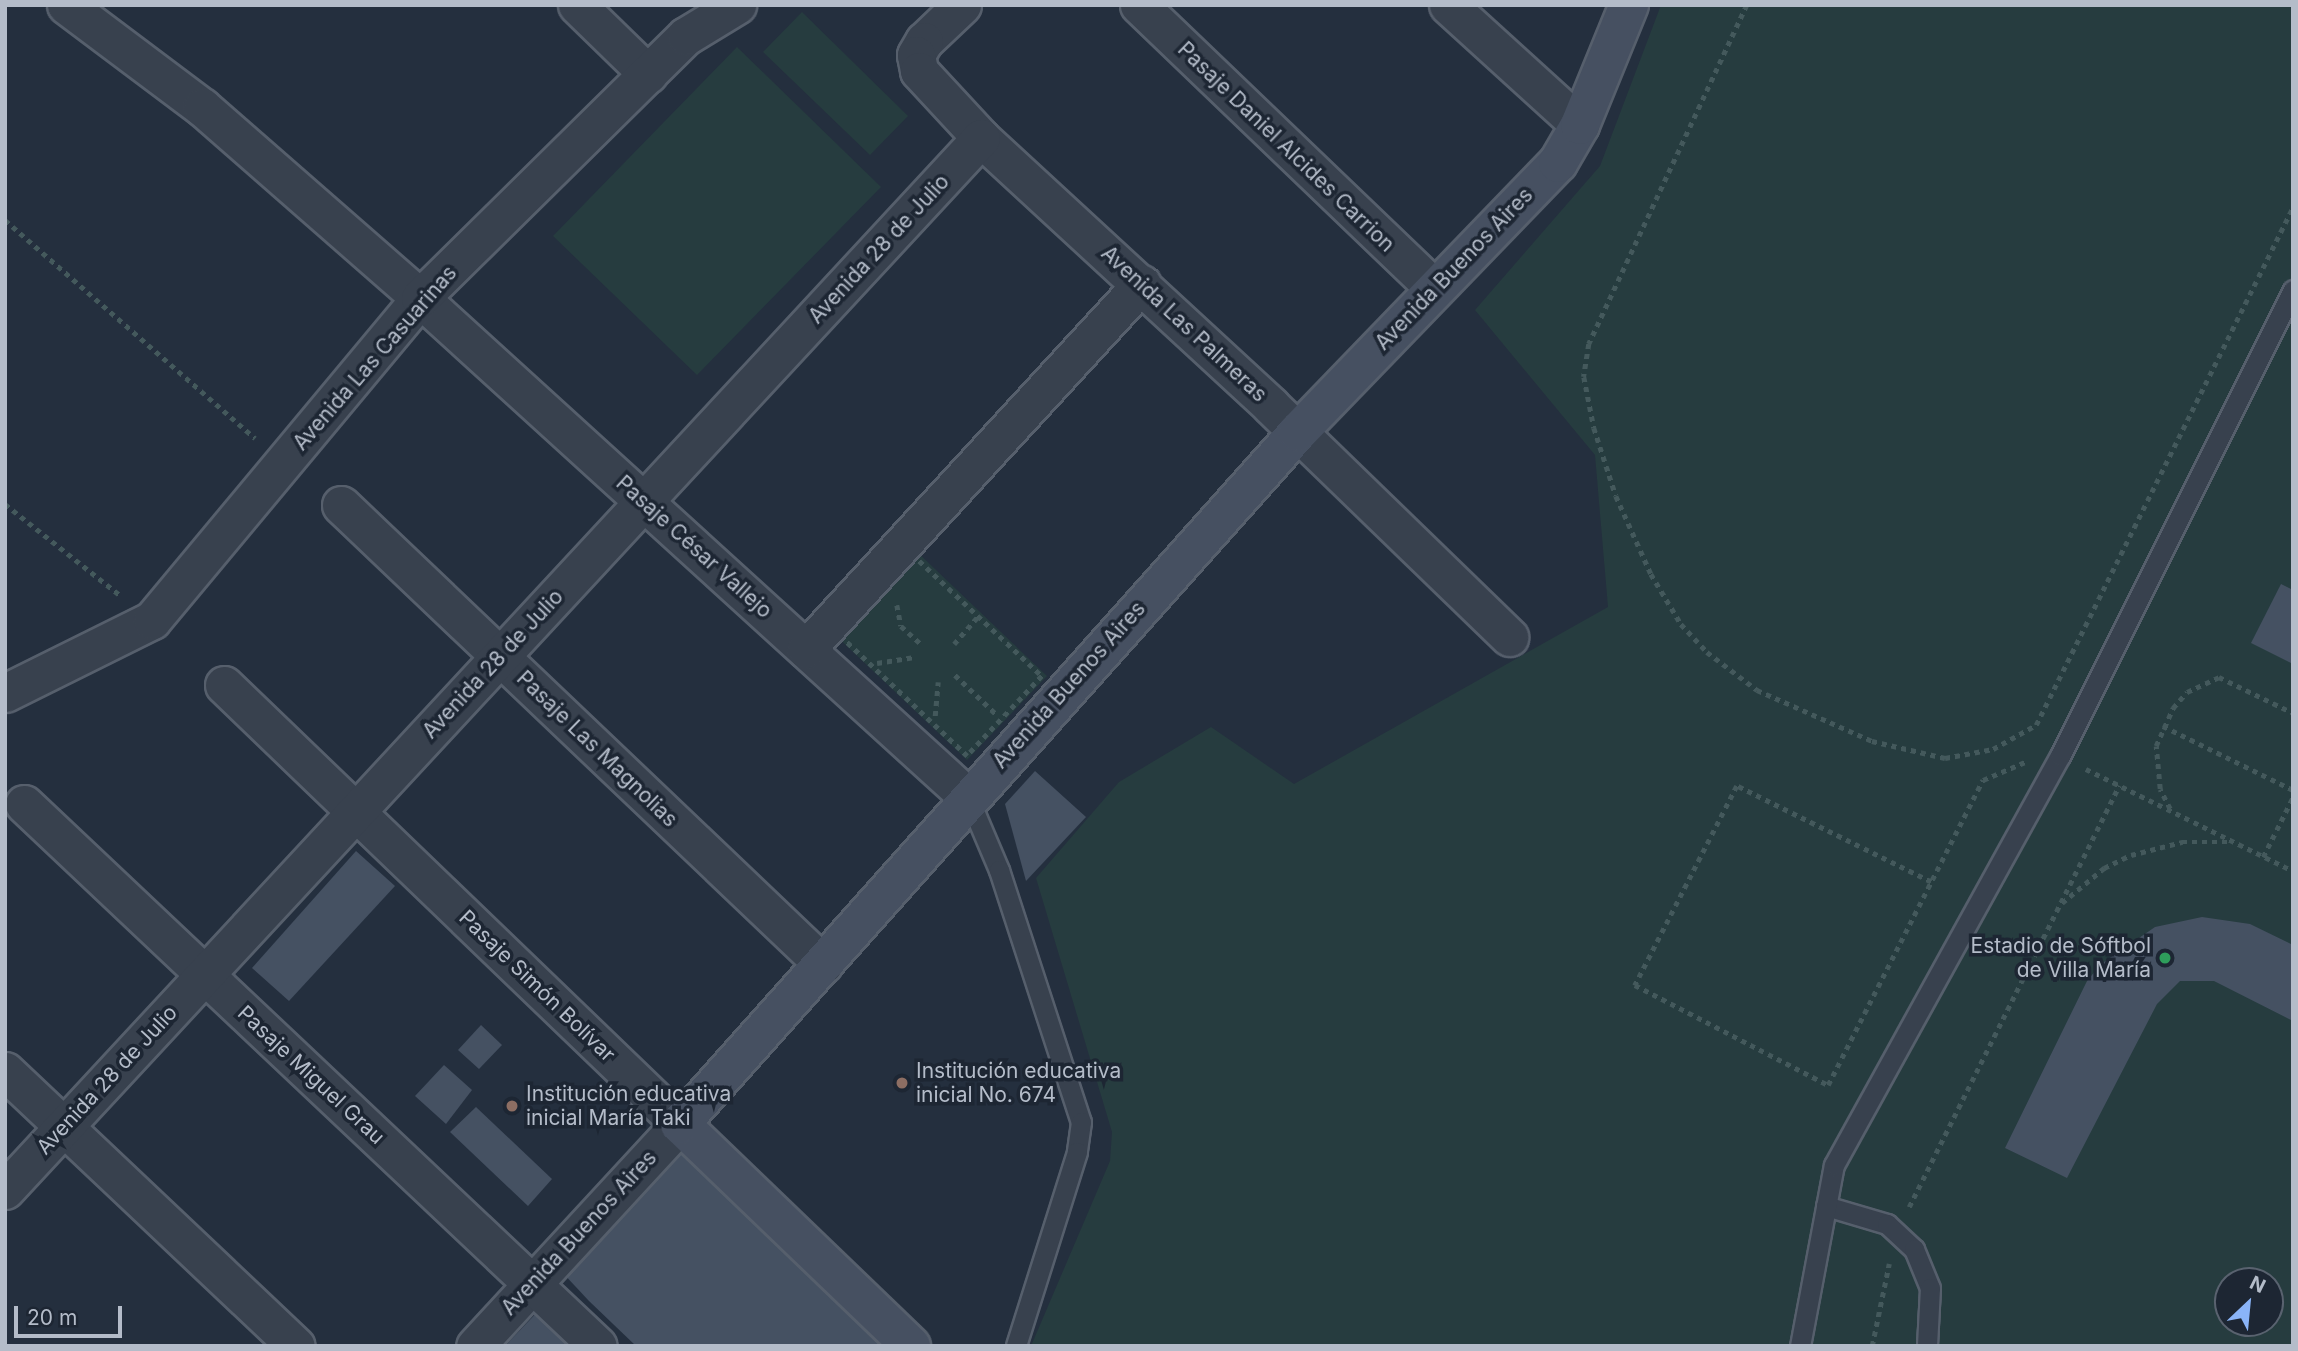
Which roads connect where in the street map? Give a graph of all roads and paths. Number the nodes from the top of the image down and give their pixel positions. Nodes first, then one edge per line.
1 (577, 5) edge
2 (737, 5) edge
3 (962, 5) edge
4 (1139, 5) edge
5 (1448, 5) edge
6 (1629, 5) edge
7 (1747, 5) edge
8 (76, 8) edge
9 (648, 74) junction
10 (1580, 125) junction
11 (981, 138) junction
12 (2293, 207) edge
13 (5, 220) edge
14 (1142, 284) junction
15 (1434, 288) junction
16 (2293, 290) edge
17 (421, 298) junction
18 (1298, 432) junction
19 (285, 464) junction
20 (644, 502) junction
21 (5, 504) edge
22 (341, 505) dead end
23 (891, 576) junction
24 (893, 589) dead end
25 (896, 601) dead end
26 (978, 615) junction
27 (152, 620) junction
28 (1509, 637) dead end
29 (954, 643) dead end
30 (920, 644) dead end
31 (806, 649) junction
32 (500, 657) junction
33 (915, 657) dead end
34 (870, 664) junction
35 (955, 675) dead end
36 (938, 682) dead end
37 (224, 685) dead end
38 (5, 693) edge
39 (2293, 713) edge
40 (1001, 719) junction
41 (935, 726) junction
42 (2162, 726) junction
43 (2060, 756) junction
44 (2119, 785) junction
45 (2293, 790) edge
46 (968, 797) junction
47 (2293, 797) edge
48 (24, 804) dead end
49 (2171, 810) junction
50 (356, 812) junction
51 (2234, 842) junction
52 (2263, 857) junction
53 (2293, 871) edge
54 (1931, 882) junction
55 (2059, 906) junction
56 (823, 964) junction
57 (204, 975) junction
58 (5, 1071) edge
59 (680, 1124) junction
60 (64, 1127) junction
61 (5, 1190) edge
62 (1826, 1206) junction
63 (1896, 1231) junction
64 (532, 1283) junction
65 (296, 1346) edge
66 (475, 1346) edge
67 (598, 1346) edge
68 (911, 1346) edge
69 (1016, 1346) edge
70 (1800, 1346) edge
71 (1872, 1346) edge
72 (1927, 1346) edge

1 - 9 street
2 - 9 street, Avenida Las Casuarinas
3 - 11 street, Avenida Las Palmeras
4 - 15 street, Pasaje Daniel Alcides Carrion
5 - 10 street
6 - 10 street, Avenida Buenos Aires
7 - 12 path
8 - 17 street, Pasaje César Vallejo
9 - 17 street, Avenida Las Casuarinas
10 - 15 street, Avenida Buenos Aires
11 - 14 street, Avenida Las Palmeras
11 - 20 street, Avenida 28 de Julio
13 - 19 path
14 - 18 street, Avenida Las Palmeras
14 - 31 street
15 - 18 street, Avenida Buenos Aires
16 - 43 lane
17 - 19 street, Avenida Las Casuarinas
17 - 20 street, Pasaje César Vallejo
18 - 28 street, Avenida Las Palmeras
18 - 46 street, Avenida Buenos Aires
19 - 27 street, Avenida Las Casuarinas
20 - 31 street, Pasaje César Vallejo
20 - 32 street, Avenida 28 de Julio
21 - 27 path
22 - 32 street, Pasaje Las Magnolias
23 - 24 path
23 - 26 path
23 - 34 path
25 - 30 path
26 - 29 path
26 - 40 path
27 - 38 street, Avenida Las Casuarinas
31 - 46 street, Pasaje César Vallejo
32 - 50 street, Avenida 28 de Julio
32 - 56 street, Pasaje Las Magnolias
33 - 34 path
34 - 41 path
35 - 40 path
36 - 41 path
37 - 50 street, Pasaje Simón Bolívar
39 - 42 path
40 - 41 path
42 - 45 path
42 - 49 path
43 - 44 path
43 - 54 path
43 - 62 lane
44 - 49 path
44 - 55 path
46 - 56 street, Avenida Buenos Aires
46 - 69 lane
47 - 52 path
48 - 57 street, Pasaje Miguel Grau
49 - 51 path
50 - 57 street, Avenida 28 de Julio
50 - 59 street, Pasaje Simón Bolívar
51 - 52 path
51 - 55 path
52 - 53 path
54 - 54 path
55 - 63 path
56 - 59 street, Avenida Buenos Aires
57 - 60 street, Avenida 28 de Julio
57 - 64 street, Pasaje Miguel Grau
58 - 60 street
59 - 64 street, Avenida Buenos Aires
59 - 68 street, Pasaje Simón Bolívar
60 - 61 street, Avenida 28 de Julio
60 - 65 street
62 - 63 lane
62 - 70 lane
63 - 71 path
63 - 72 lane
64 - 66 street, Avenida Buenos Aires
64 - 67 street, Pasaje Miguel Grau

